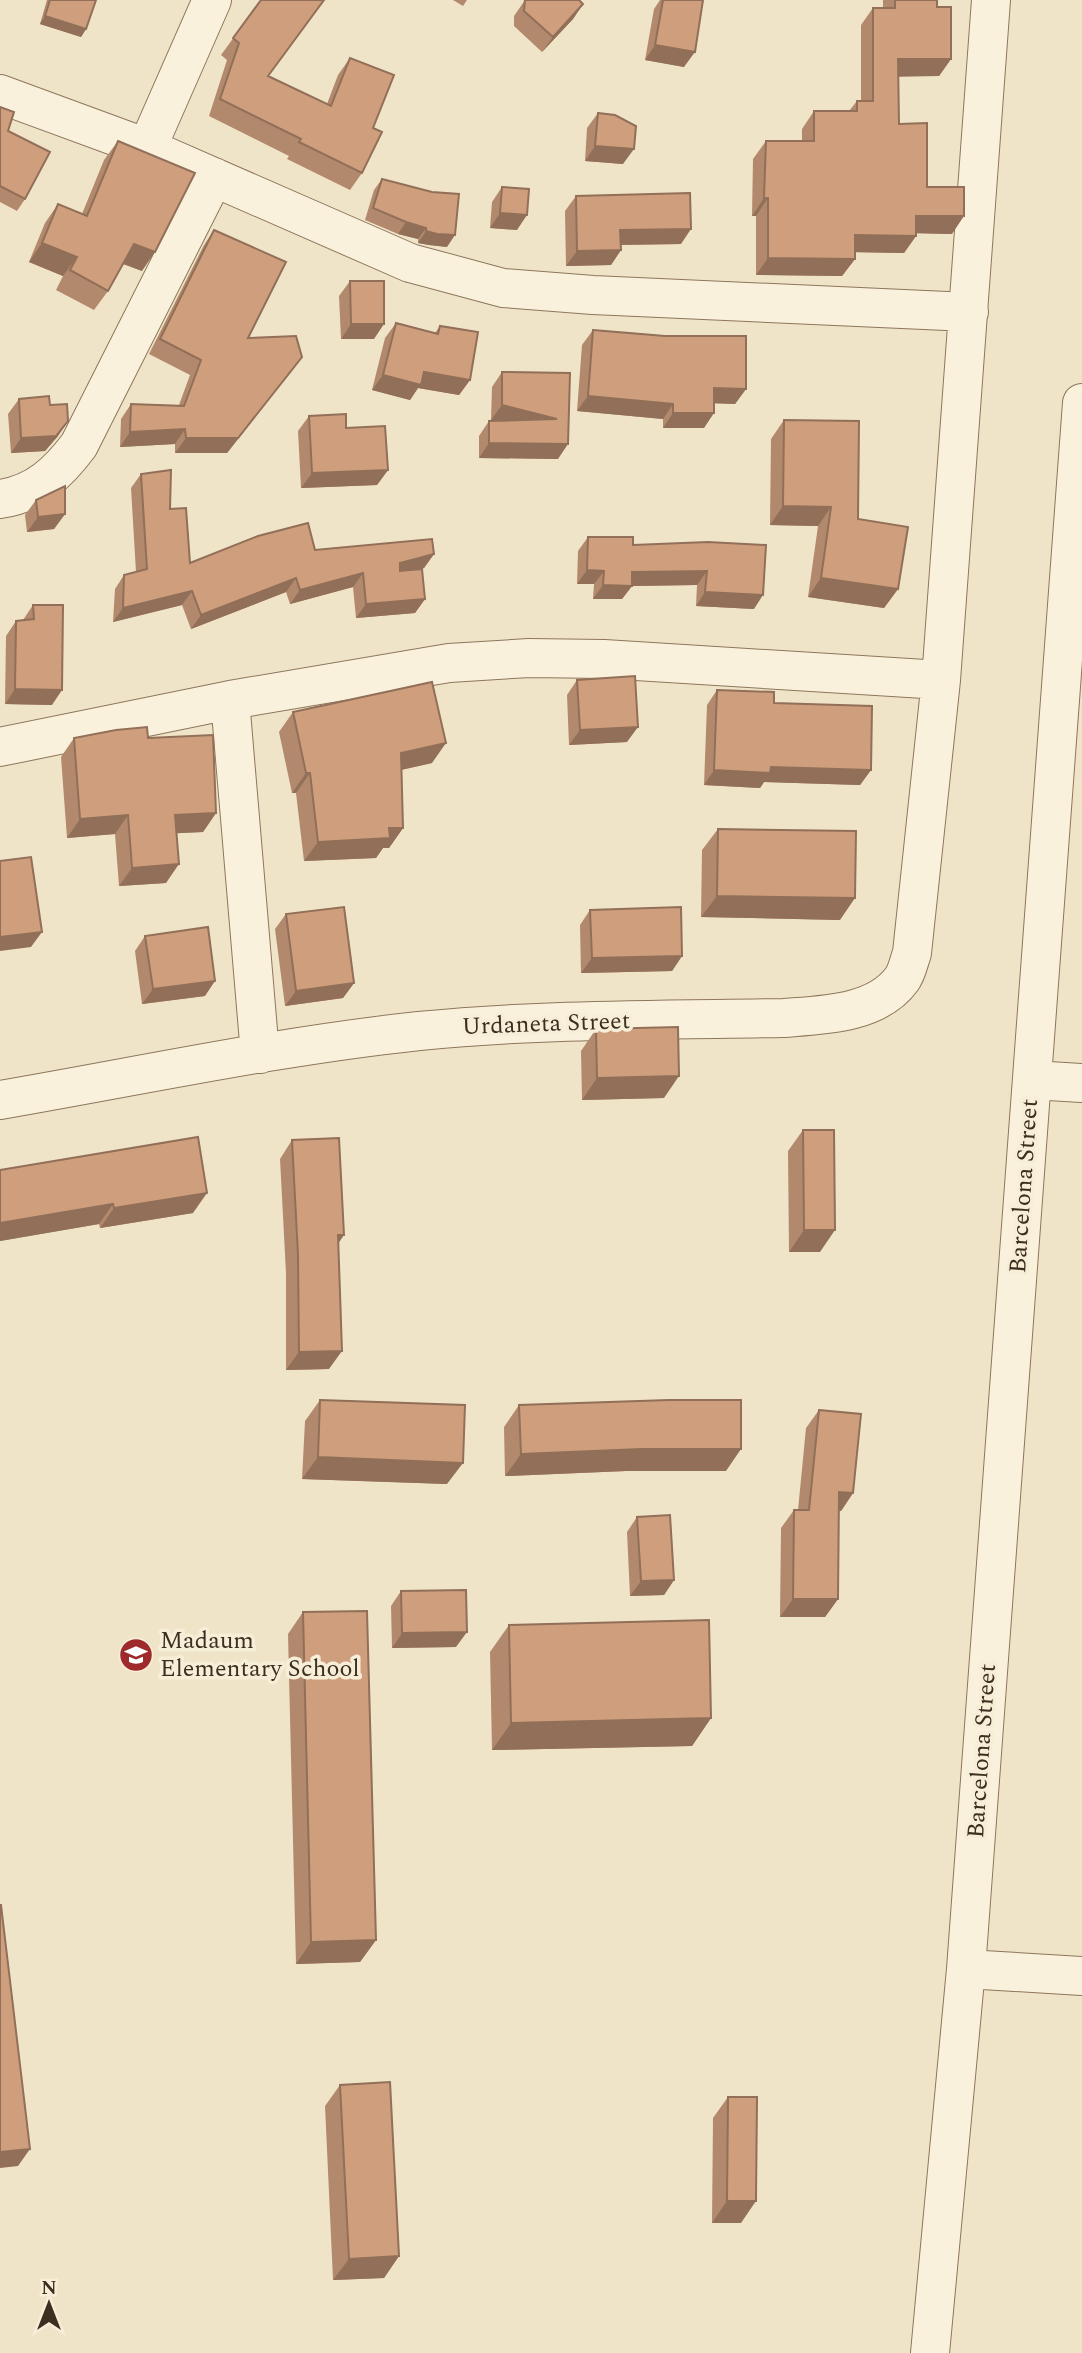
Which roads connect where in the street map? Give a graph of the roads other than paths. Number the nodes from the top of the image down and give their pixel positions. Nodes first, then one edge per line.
1 (212, 0) edge
2 (991, 0) edge
3 (0, 94) edge
4 (148, 148) junction
5 (214, 177) junction
6 (968, 312) junction
7 (1082, 403) edge
8 (0, 499) edge
9 (941, 680) junction
10 (230, 700) junction
11 (0, 747) edge
12 (260, 1054) junction
13 (1032, 1080) junction
14 (1082, 1083) edge
15 (0, 1100) edge
16 (966, 1969) junction
17 (1082, 1976) edge
18 (930, 2353) edge

1 - 4 street
2 - 6 street
3 - 4 street
4 - 5 street
5 - 6 street
5 - 8 street
6 - 9 street
7 - 13 street, Barcelona Street
9 - 10 street
9 - 12 street, Urdaneta Street
10 - 11 street
10 - 12 street
12 - 15 street, Urdaneta Street
13 - 14 street
13 - 16 street, Barcelona Street
16 - 17 street
16 - 18 street, Barcelona Street

